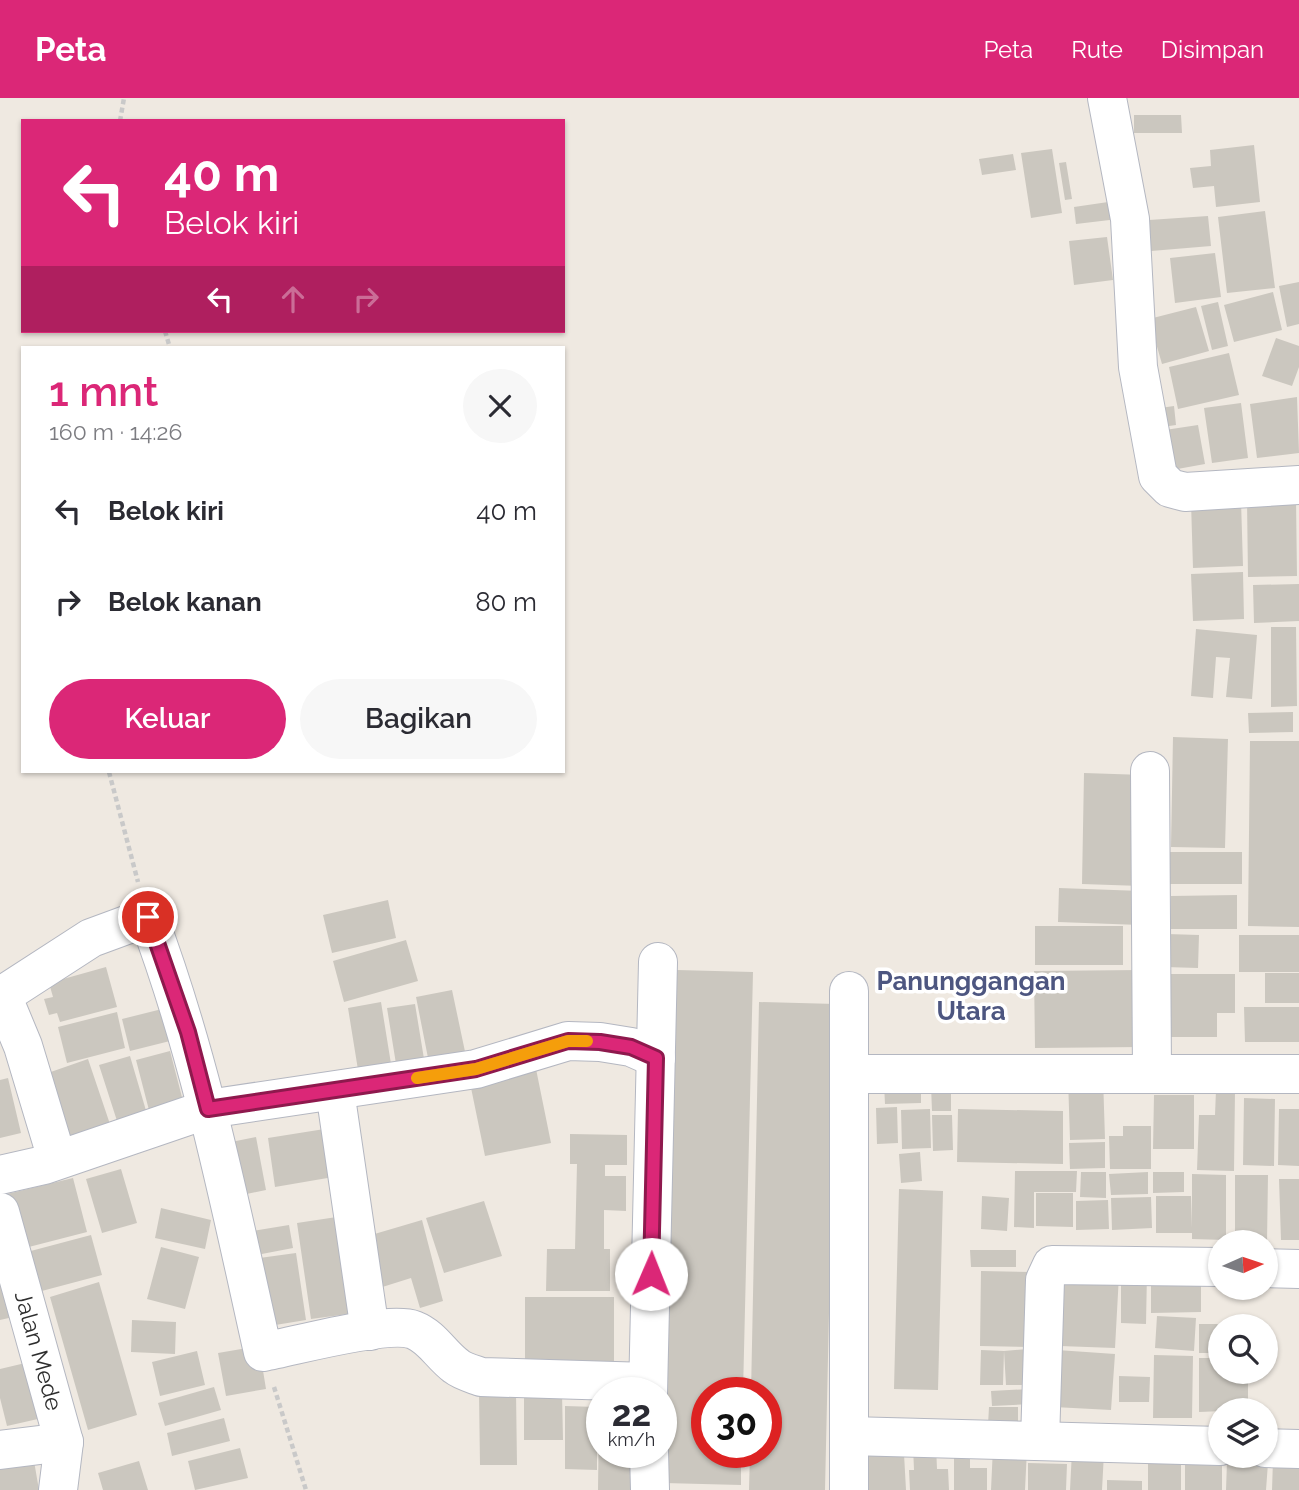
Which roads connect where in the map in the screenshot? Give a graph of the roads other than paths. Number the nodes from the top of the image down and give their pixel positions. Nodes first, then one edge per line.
1 (1107, 98) edge
2 (1299, 485) edge
3 (1150, 771) dead end
4 (658, 962) dead end
5 (849, 991) dead end
6 (656, 1058) junction
7 (1152, 1073) junction
8 (849, 1074) junction
9 (1299, 1074) edge
10 (335, 1091) junction
11 (208, 1109) junction
12 (57, 1159) junction
13 (0, 1175) edge
14 (0, 1212) edge
15 (1208, 1267) edge
16 (1278, 1268) edge
17 (1299, 1269) edge
18 (370, 1331) junction
19 (648, 1377) edge
20 (586, 1383) edge
21 (849, 1436) junction
22 (1041, 1441) junction
23 (64, 1442) junction
24 (1208, 1446) edge
25 (1278, 1448) edge
26 (1299, 1449) edge
27 (0, 1450) edge
28 (649, 1468) edge
29 (58, 1490) edge
30 (650, 1490) edge
31 (849, 1490) edge

1 - 2 street
3 - 7 street
4 - 6 street
5 - 8 street
6 - 10 street
6 - 19 street
7 - 8 street
7 - 9 street
8 - 21 street
10 - 11 street
10 - 18 street
11 - 12 street
11 - 12 street
11 - 18 street
12 - 13 street
14 - 23 street, Jalan Mede
15 - 22 street
16 - 17 street
18 - 20 street
21 - 22 street
21 - 31 street
22 - 24 street
23 - 27 street
23 - 29 street, Jalan Mede
25 - 26 street
28 - 30 street

